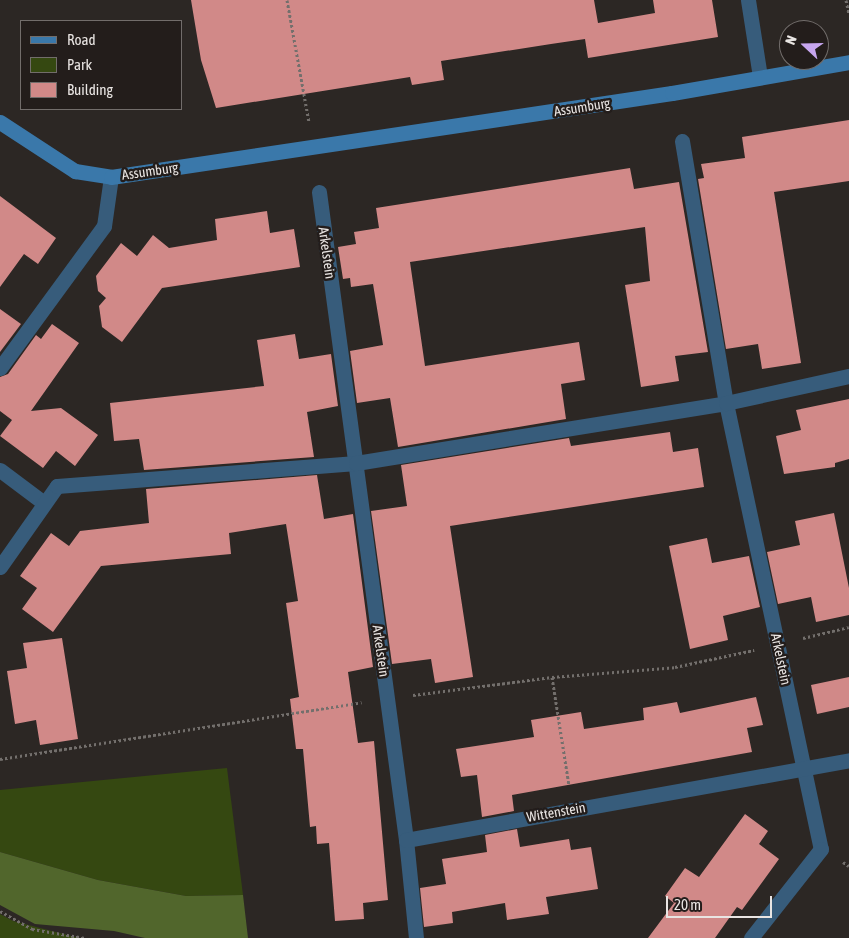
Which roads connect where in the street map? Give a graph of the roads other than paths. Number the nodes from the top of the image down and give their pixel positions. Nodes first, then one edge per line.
1 (748, 0) edge
2 (849, 62) edge
3 (760, 77) junction
4 (0, 122) edge
5 (682, 141) dead end
6 (111, 177) junction
7 (319, 192) dead end
8 (0, 368) edge
9 (849, 376) edge
10 (726, 403) junction
11 (356, 463) junction
12 (0, 470) edge
13 (44, 503) junction
14 (0, 567) edge
15 (849, 760) edge
16 (805, 769) junction
17 (406, 840) junction
18 (416, 938) edge
19 (751, 938) edge

1 - 3 street
2 - 3 street, Assumburg
3 - 6 street, Assumburg
4 - 6 street, Assumburg
5 - 10 street, Arkelstein
6 - 8 street
7 - 11 street, Arkelstein
9 - 10 street
10 - 11 street
10 - 16 street, Arkelstein
11 - 13 street
11 - 17 street, Arkelstein
12 - 13 street
13 - 14 street
15 - 16 street, Wittenstein
16 - 17 street, Wittenstein
16 - 19 street
17 - 18 street

